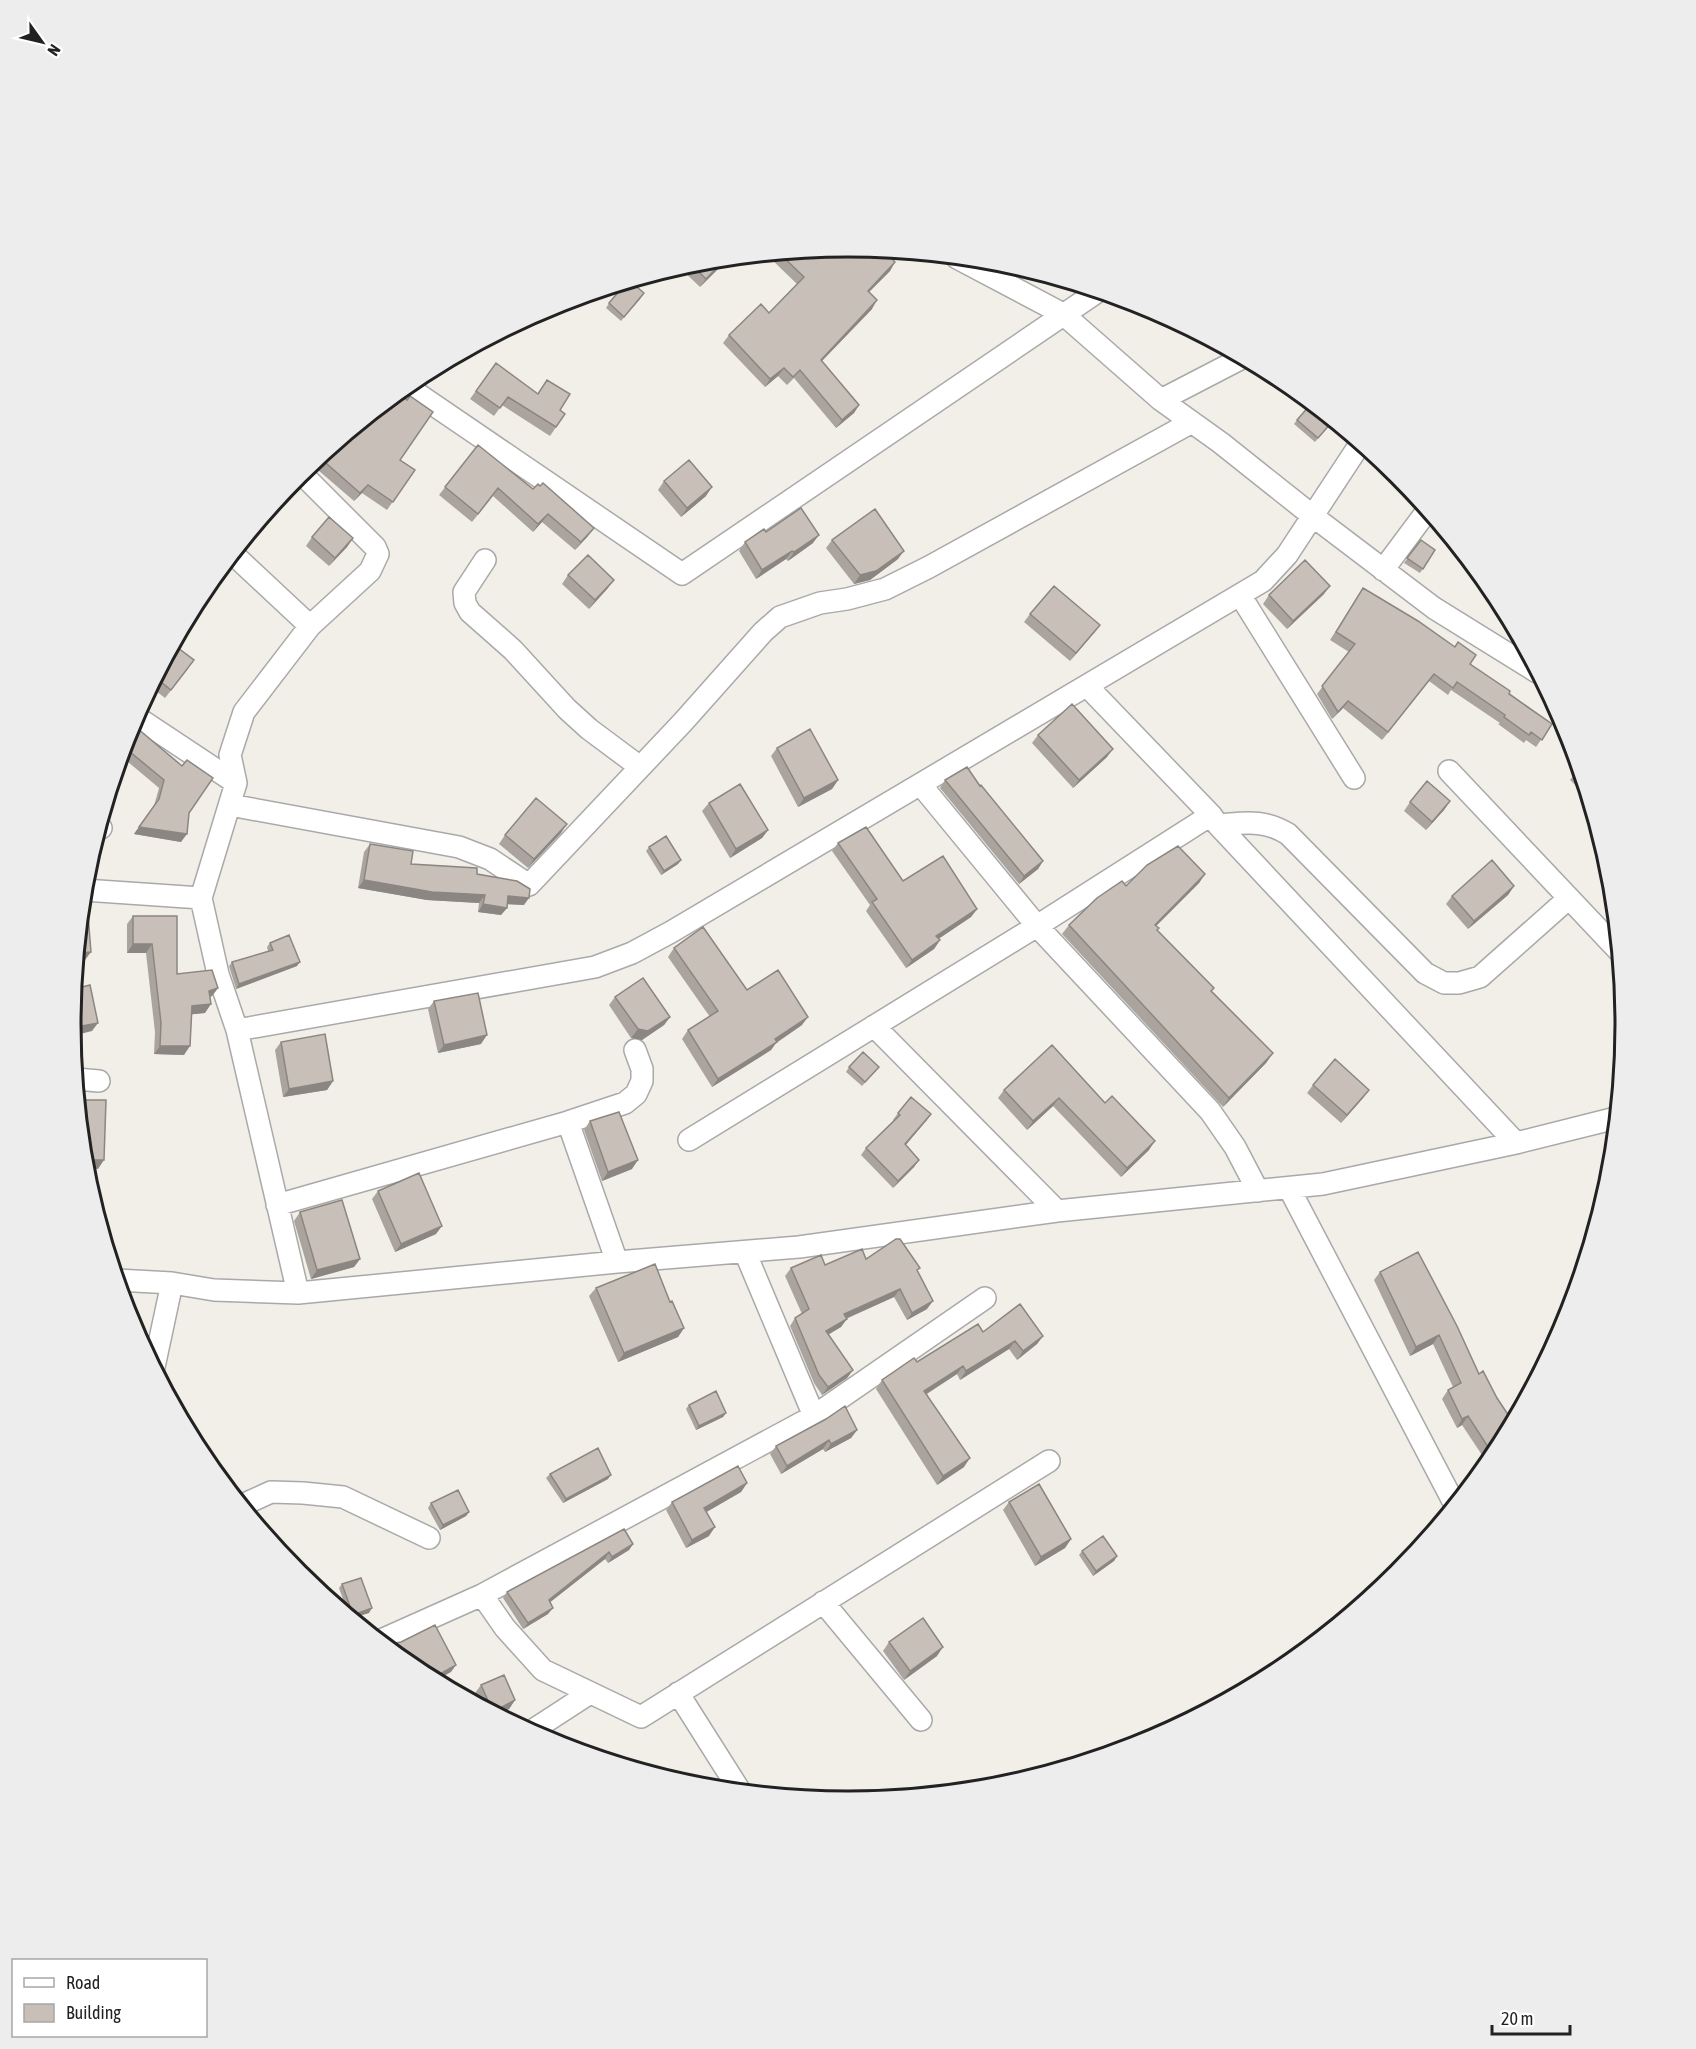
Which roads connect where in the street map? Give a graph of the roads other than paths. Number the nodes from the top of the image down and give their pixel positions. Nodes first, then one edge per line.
1 (977, 269) edge
2 (1090, 297) edge
3 (1063, 314) junction
4 (1235, 362) edge
5 (415, 392) edge
6 (1161, 400) junction
7 (1192, 422) junction
8 (1356, 450) edge
9 (308, 480) edge
10 (1314, 517) junction
11 (1423, 517) edge
12 (238, 559) edge
13 (485, 560) dead end
14 (1383, 570) junction
15 (1240, 595) junction
16 (310, 626) junction
17 (1525, 664) edge
18 (1087, 686) junction
19 (143, 722) edge
20 (640, 767) junction
21 (1449, 771) dead end
22 (1354, 778) dead end
23 (236, 783) junction
24 (921, 785) junction
25 (230, 805) junction
26 (1214, 820) junction
27 (93, 891) edge
28 (201, 898) junction
29 (1569, 898) junction
30 (1037, 926) junction
31 (1610, 941) edge
32 (874, 1026) junction
33 (237, 1030) junction
34 (635, 1050) dead end
35 (83, 1080) edge
36 (99, 1081) dead end
37 (1609, 1120) edge
38 (568, 1122) junction
39 (689, 1140) dead end
40 (1516, 1143) junction
41 (1289, 1188) junction
42 (1258, 1191) junction
43 (277, 1205) junction
44 (1057, 1210) junction
45 (744, 1252) junction
46 (617, 1262) junction
47 (125, 1280) edge
48 (172, 1283) junction
49 (298, 1293) junction
50 (985, 1298) dead end
51 (156, 1356) edge
52 (814, 1416) junction
53 (1049, 1461) dead end
54 (1451, 1498) edge
55 (249, 1504) edge
56 (429, 1539) dead end
57 (482, 1595) junction
58 (823, 1602) junction
59 (387, 1637) edge
60 (590, 1693) junction
61 (678, 1693) junction
62 (921, 1720) dead end
63 (539, 1726) edge
64 (735, 1783) edge

1 - 3 street
2 - 3 street
3 - 5 street
3 - 6 street
4 - 6 street
6 - 7 street
7 - 10 street
7 - 20 street
8 - 10 street
9 - 16 street
10 - 14 street
10 - 15 street
11 - 14 street
12 - 16 street
13 - 20 street
14 - 17 street
15 - 18 street
15 - 22 street
16 - 23 street
18 - 24 street
18 - 26 street
19 - 23 street
20 - 25 street
21 - 29 street
23 - 25 street
24 - 30 street
24 - 33 street
25 - 28 street
26 - 29 street
26 - 30 street
26 - 40 street
27 - 28 street
28 - 33 street
29 - 31 street
30 - 32 street
30 - 42 street
32 - 39 street
32 - 44 street
33 - 43 street
34 - 38 street
35 - 36 street
37 - 40 street
38 - 43 street
38 - 46 street
40 - 41 street
41 - 42 street
41 - 54 street
42 - 44 street
43 - 49 street
44 - 45 street
45 - 46 street
45 - 52 street
46 - 49 street
47 - 48 street
48 - 49 street
48 - 51 street
50 - 52 street
52 - 57 street
53 - 58 street
55 - 56 street
57 - 59 street
57 - 60 street
58 - 61 street
58 - 62 street
60 - 61 street
60 - 63 street
61 - 64 street

